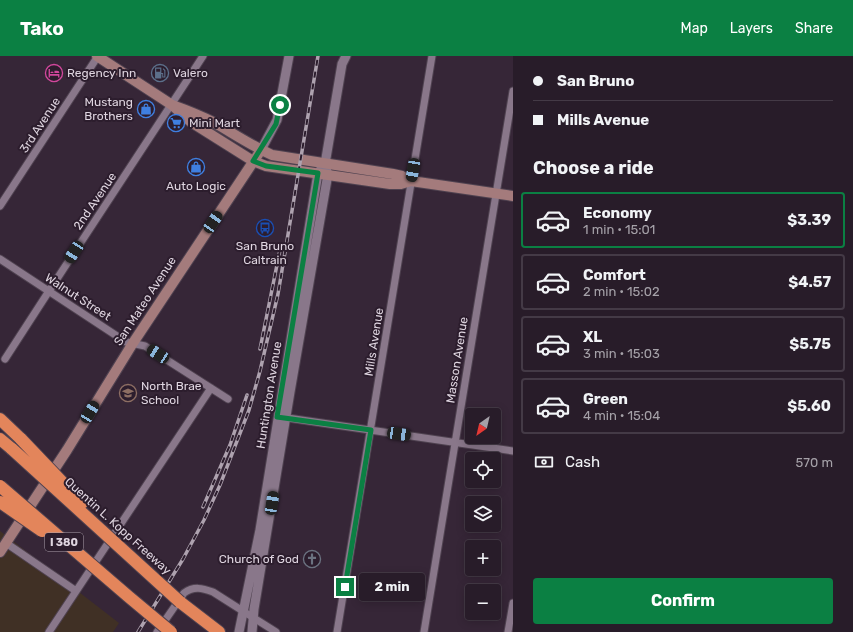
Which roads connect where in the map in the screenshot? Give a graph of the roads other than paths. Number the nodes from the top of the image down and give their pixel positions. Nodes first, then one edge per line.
1 (97, 56) edge
2 (203, 56) edge
3 (289, 56) edge
4 (432, 56) edge
5 (342, 59) edge
6 (513, 91) edge
7 (172, 105) junction
8 (261, 150) junction
9 (253, 161) junction
10 (325, 164) junction
11 (323, 174) junction
12 (411, 181) junction
13 (496, 193) junction
14 (513, 196) edge
15 (0, 206) edge
16 (0, 259) edge
17 (49, 291) junction
18 (133, 343) junction
19 (5, 360) dead end
20 (211, 388) junction
21 (228, 399) dead end
22 (282, 418) junction
23 (0, 419) edge
24 (371, 430) junction
25 (0, 439) edge
26 (455, 442) junction
27 (513, 451) edge
28 (0, 486) edge
29 (0, 502) edge
30 (6, 543) junction
31 (0, 552) edge
32 (150, 575) junction
33 (76, 591) junction
34 (128, 597) junction
35 (513, 603) edge
36 (243, 611) junction
37 (254, 618) junction
38 (49, 632) edge
39 (157, 632) edge
40 (171, 632) edge
41 (219, 632) edge
42 (239, 632) edge
43 (252, 632) edge
44 (276, 632) edge
45 (337, 632) edge
46 (424, 632) edge
47 (508, 632) edge

1 - 7 main road
1 - 15 street, 3rd Avenue
2 - 7 street, 2nd Avenue
3 - 8 street, San Mateo Avenue
4 - 12 street, Mills Avenue
5 - 10 street, Huntington Avenue
6 - 13 street, Masson Avenue
7 - 8 main road
7 - 9 main road
7 - 17 street, 2nd Avenue
8 - 9 main road, San Mateo Avenue
8 - 10 main road
9 - 11 main road
9 - 18 main road, San Mateo Avenue
10 - 11 street, Huntington Avenue
10 - 12 main road
11 - 12 main road
11 - 22 street, Huntington Avenue
12 - 13 main road
12 - 24 street, Mills Avenue
13 - 14 main road
13 - 26 street, Masson Avenue
16 - 17 street, Walnut Street
17 - 18 street, Walnut Street
17 - 19 street, 2nd Avenue
18 - 20 street, Walnut Street
18 - 30 main road, San Mateo Avenue
20 - 21 street, Walnut Street
20 - 33 street
22 - 24 street
22 - 36 street, Huntington Avenue
22 - 37 street, Huntington Avenue
23 - 32 highway, bridge
24 - 26 street
24 - 45 street, Mills Avenue
25 - 32 highway, Quentin L. Kopp Freeway / I 380, bridge
26 - 27 street
26 - 46 street, Masson Avenue
28 - 34 highway, I 380, bridge
29 - 34 highway, bridge
30 - 31 main road, San Mateo Avenue
30 - 33 street
32 - 41 highway, Quentin L. Kopp Freeway / I 380, bridge
33 - 38 street
34 - 40 highway, I 380, bridge
35 - 47 street
36 - 37 street
36 - 39 street
36 - 42 street, Huntington Avenue
37 - 43 street, Huntington Avenue
37 - 44 street

